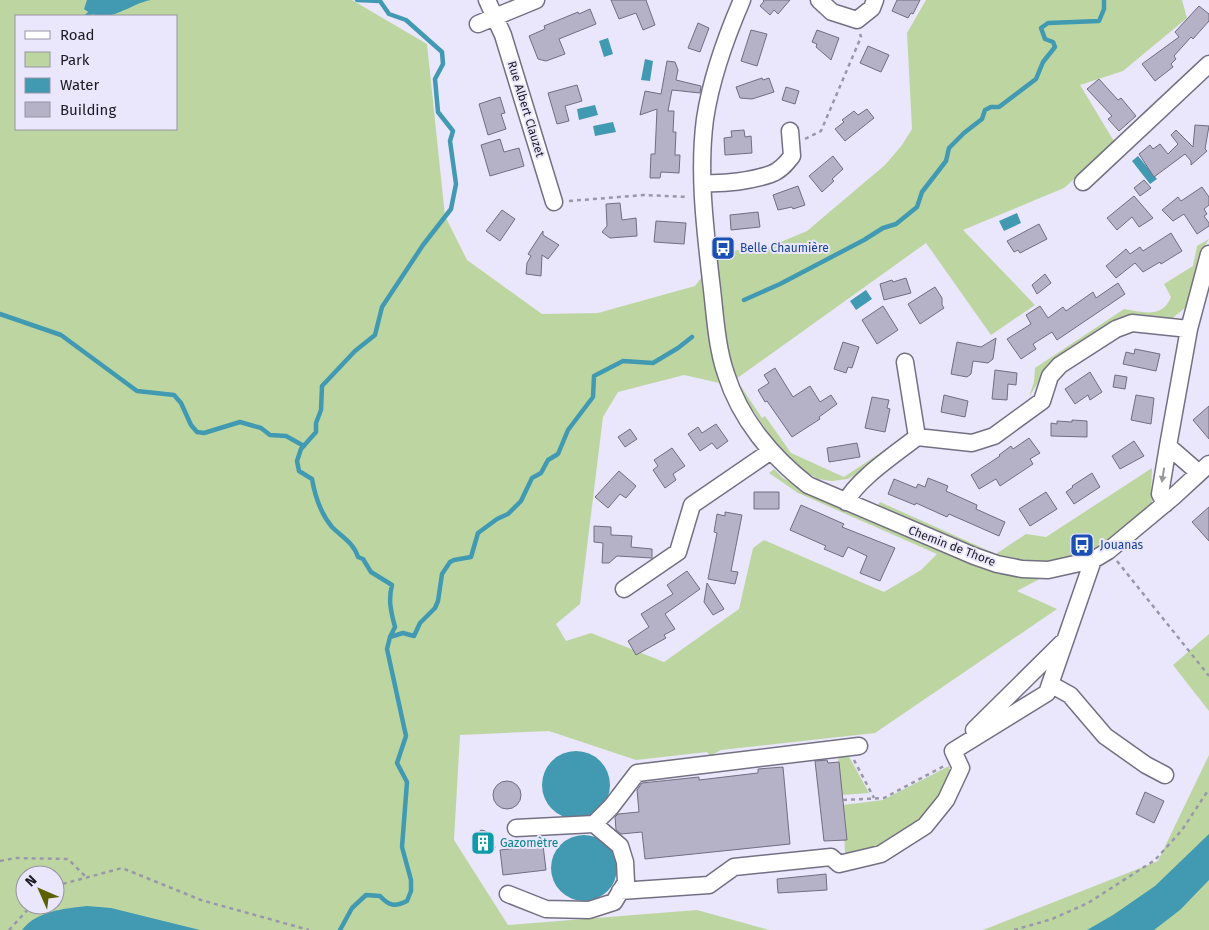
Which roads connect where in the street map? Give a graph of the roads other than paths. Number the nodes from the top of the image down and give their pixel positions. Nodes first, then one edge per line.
1 (486, 0) edge
2 (536, 0) edge
3 (742, 0) edge
4 (819, 0) edge
5 (875, 0) edge
6 (494, 17) junction
7 (478, 24) dead end
8 (1209, 64) edge
9 (790, 139) road end
10 (1083, 182) dead end
11 (704, 190) junction
12 (554, 202) road end
13 (1209, 254) edge
14 (1189, 329) junction
15 (905, 362) dead end
16 (917, 437) junction
17 (1168, 446) junction
18 (771, 451) junction
19 (1204, 468) edge
20 (846, 502) junction
21 (1165, 504) junction
22 (1093, 560) junction
23 (624, 589) dead end
24 (1064, 640) junction
25 (1050, 684) junction
26 (856, 753) road end
27 (950, 758) junction
28 (1166, 775) dead end
29 (594, 824) junction
30 (516, 828) dead end
31 (620, 892) junction
32 (508, 894) dead end

1 - 6 street, Rue Albert Clauzet
2 - 6 street
3 - 11 street, Chemin de Thore
4 - 5 street
6 - 7 street
6 - 12 street, Rue Albert Clauzet
8 - 10 street
9 - 11 street
11 - 18 street, Chemin de Thore
13 - 14 street
14 - 16 street
14 - 17 street
15 - 16 street
16 - 20 street
17 - 19 street
17 -> 21 street
18 - 20 street, Chemin de Thore
18 - 23 street
19 - 21 street, Chemin de Thore
20 - 22 street, Chemin de Thore
21 - 22 street, Chemin de Thore
22 - 24 street
24 - 25 street
24 - 27 street
25 - 27 street
25 - 28 street
26 - 29 street
27 - 31 street
29 - 30 street
29 - 31 street
31 - 32 street

